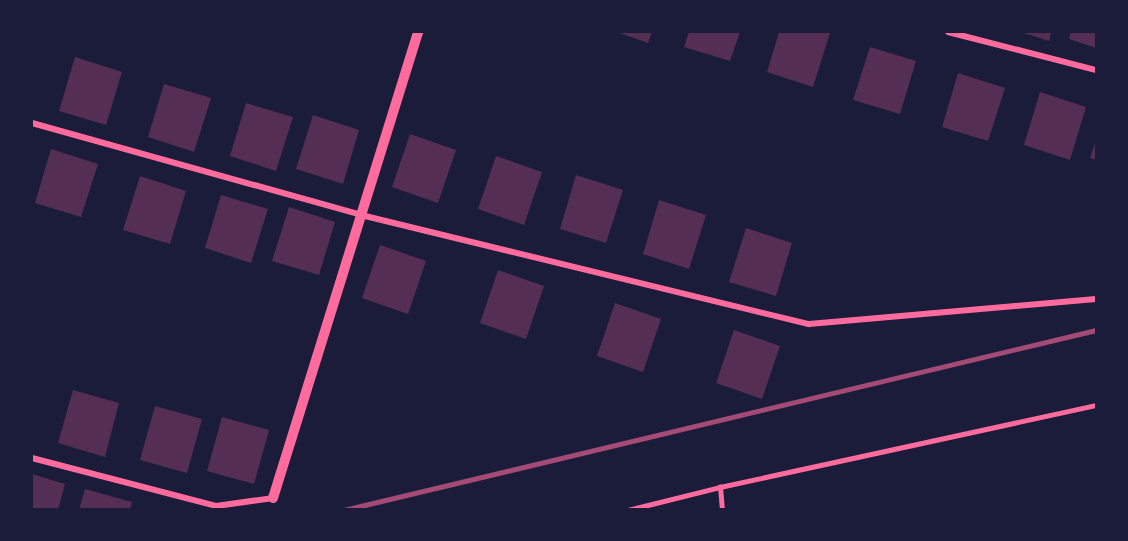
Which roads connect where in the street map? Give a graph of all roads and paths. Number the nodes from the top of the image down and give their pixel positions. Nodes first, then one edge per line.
1 (418, 32) edge
2 (948, 32) edge
3 (1096, 70) edge
4 (32, 123) edge
5 (361, 215) junction
6 (1096, 299) edge
7 (1096, 405) edge
8 (32, 458) edge
9 (720, 488) junction
10 (273, 498) joint
11 (628, 510) edge
12 (722, 510) edge

1 - 5 street
2 - 3 street
4 - 5 street
5 - 6 street
5 - 10 street
7 - 9 lane
8 - 10 street
9 - 11 lane
9 - 12 lane

